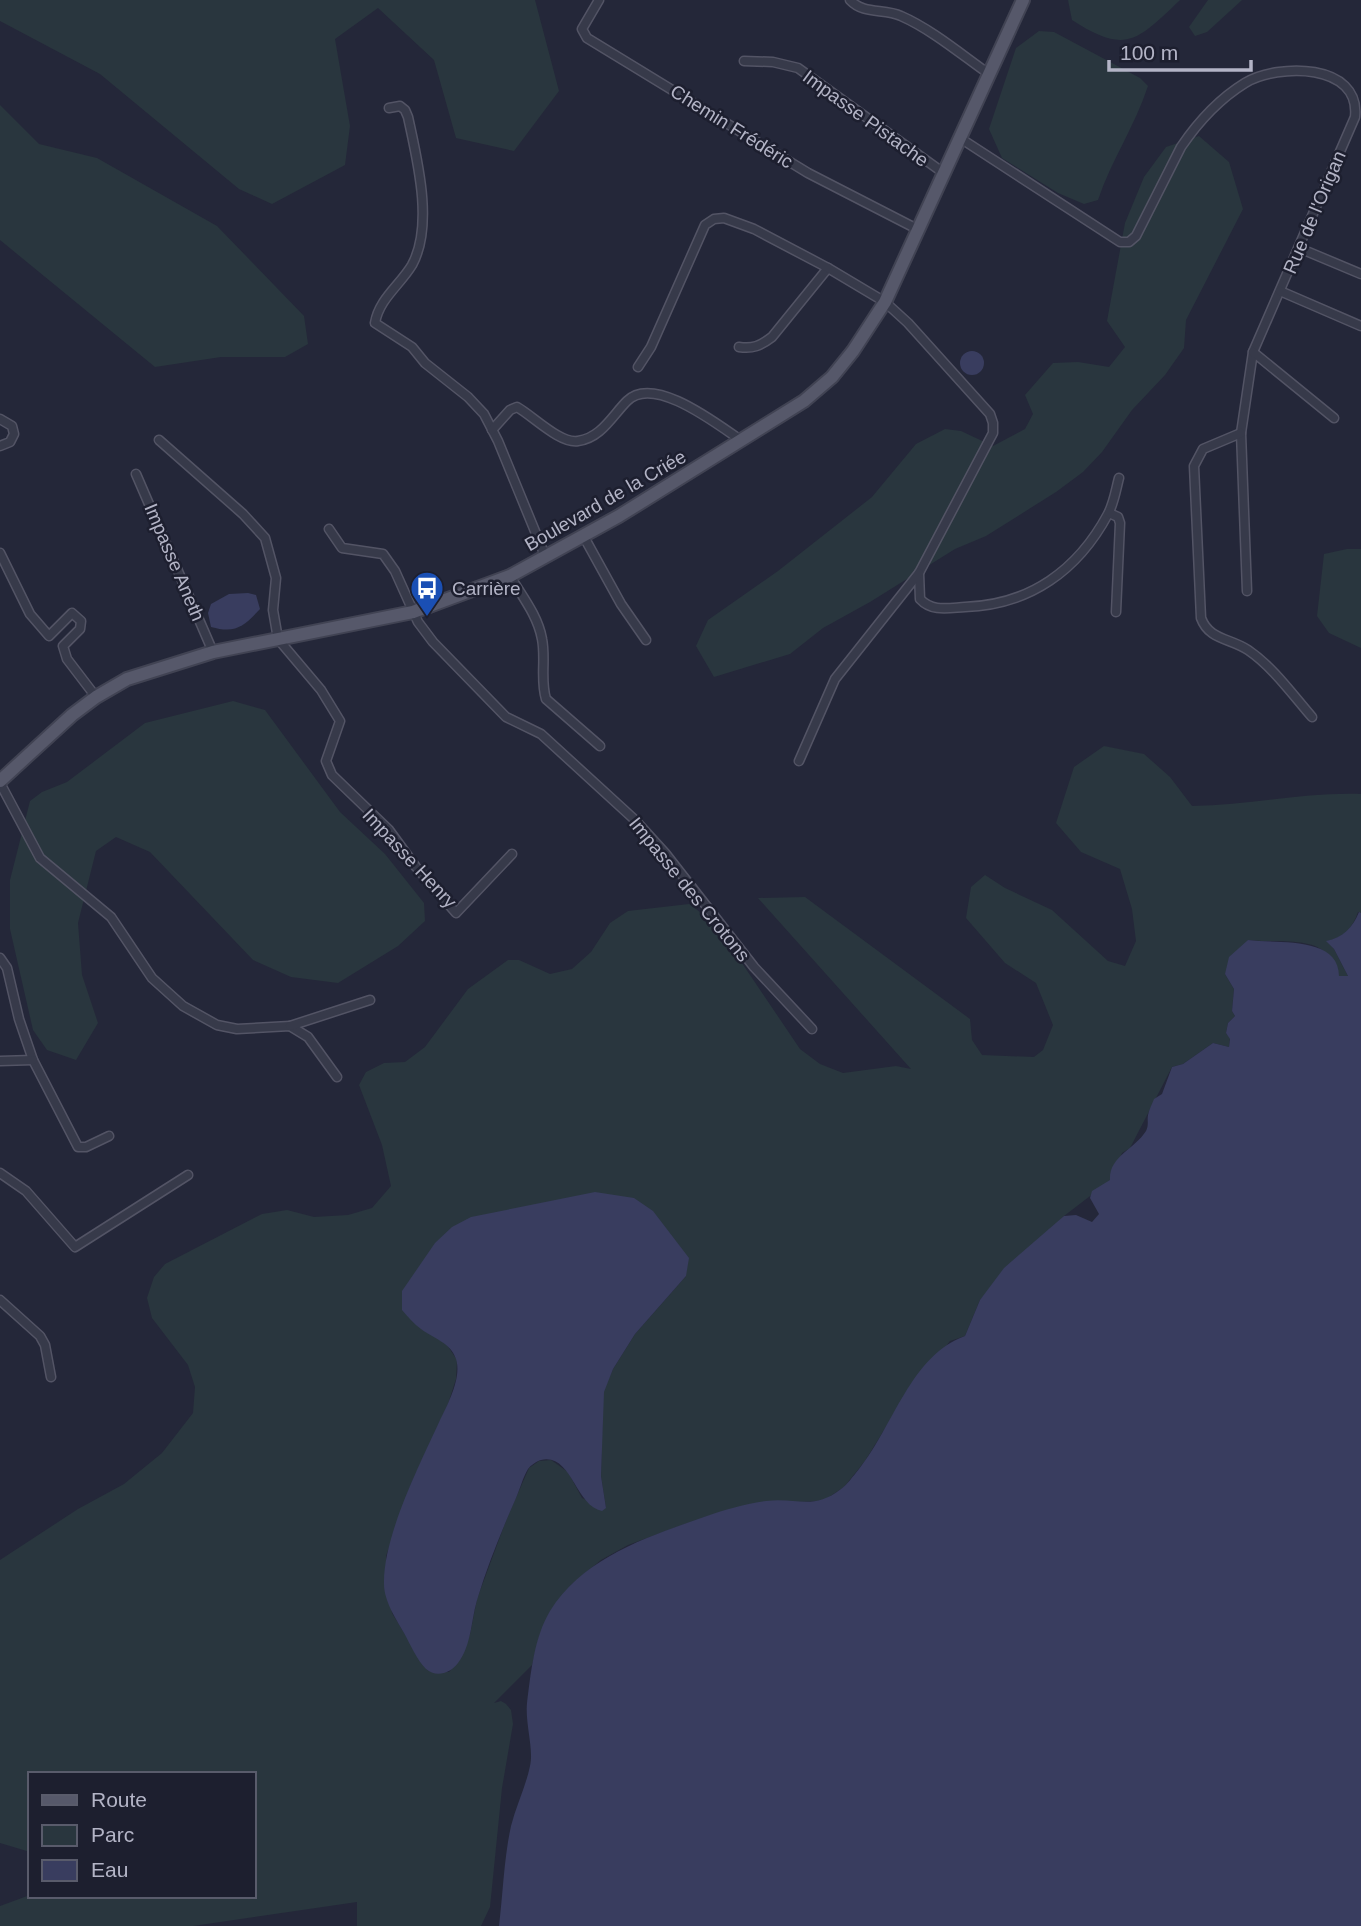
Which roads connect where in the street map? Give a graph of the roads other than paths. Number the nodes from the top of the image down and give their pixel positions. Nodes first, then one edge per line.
1 (599, 0) edge
2 (850, 0) edge
3 (1023, 0) edge
4 (744, 61) dead end
5 (989, 74) junction
6 (389, 108) dead end
7 (960, 138) junction
8 (945, 174) junction
9 (919, 230) junction
10 (1299, 248) junction
11 (828, 268) junction
12 (1361, 274) edge
13 (1280, 291) junction
14 (885, 302) junction
15 (1361, 326) edge
16 (739, 347) dead end
17 (1253, 352) junction
18 (638, 367) dead end
19 (1334, 418) dead end
20 (0, 419) edge
21 (492, 430) junction
22 (1241, 433) junction
23 (159, 440) dead end
24 (742, 441) junction
25 (0, 446) edge
26 (136, 474) dead end
27 (1119, 478) dead end
28 (1109, 513) junction
29 (329, 529) dead end
30 (584, 537) junction
31 (0, 553) edge
32 (546, 558) junction
33 (919, 573) junction
34 (510, 576) junction
35 (1247, 591) dead end
36 (413, 612) junction
37 (1116, 612) dead end
38 (278, 639) junction
39 (646, 640) dead end
40 (213, 652) junction
41 (96, 697) junction
42 (1312, 717) dead end
43 (600, 746) dead end
44 (799, 761) dead end
45 (0, 782) edge
46 (512, 853) dead end
47 (0, 957) edge
48 (370, 1000) dead end
49 (290, 1026) junction
50 (812, 1029) dead end
51 (33, 1060) junction
52 (0, 1061) edge
53 (337, 1077) dead end
54 (109, 1136) dead end
55 (0, 1173) edge
56 (188, 1175) dead end
57 (0, 1300) edge
58 (51, 1377) dead end

1 - 9 street, Chemin Frédéric
2 - 5 street
3 - 5 main road, Boulevard de la Criée
4 - 8 street, Impasse Pistache
5 - 7 main road, Boulevard de la Criée
6 - 21 street
7 - 8 main road, Boulevard de la Criée
7 - 10 street, Rue de l'Origan
8 - 9 main road, Boulevard de la Criée
9 - 14 main road, Boulevard de la Criée
10 - 12 street
10 - 13 street, Rue de l'Origan
11 - 14 street
11 - 16 street
11 - 18 street
13 - 15 street
13 - 17 street, Rue de l'Origan
14 - 24 main road, Boulevard de la Criée
14 - 33 street
17 - 19 street
17 - 22 street, Rue de l'Origan
20 - 25 street
21 - 24 street
21 - 32 street
22 - 35 street, Rue de l'Origan
22 - 42 street
23 - 38 street
24 - 30 main road, Boulevard de la Criée
26 - 40 street, Impasse Aneth
27 - 28 street
28 - 33 street
28 - 37 street
29 - 36 street, Impasse des Crotons
30 - 32 main road, Boulevard de la Criée
30 - 39 street
31 - 41 street
32 - 34 main road, Boulevard de la Criée
33 - 44 street
34 - 36 main road, Boulevard de la Criée
34 - 43 street
36 - 38 main road, Boulevard de la Criée
36 - 50 street, Impasse des Crotons
38 - 40 main road, Boulevard de la Criée
38 - 46 street, Impasse Henry
40 - 41 main road, Boulevard de la Criée
41 - 45 main road, Boulevard de la Criée
45 - 49 street
47 - 51 street
48 - 49 street
49 - 53 street
51 - 52 street
51 - 54 street
55 - 56 street
57 - 58 street

